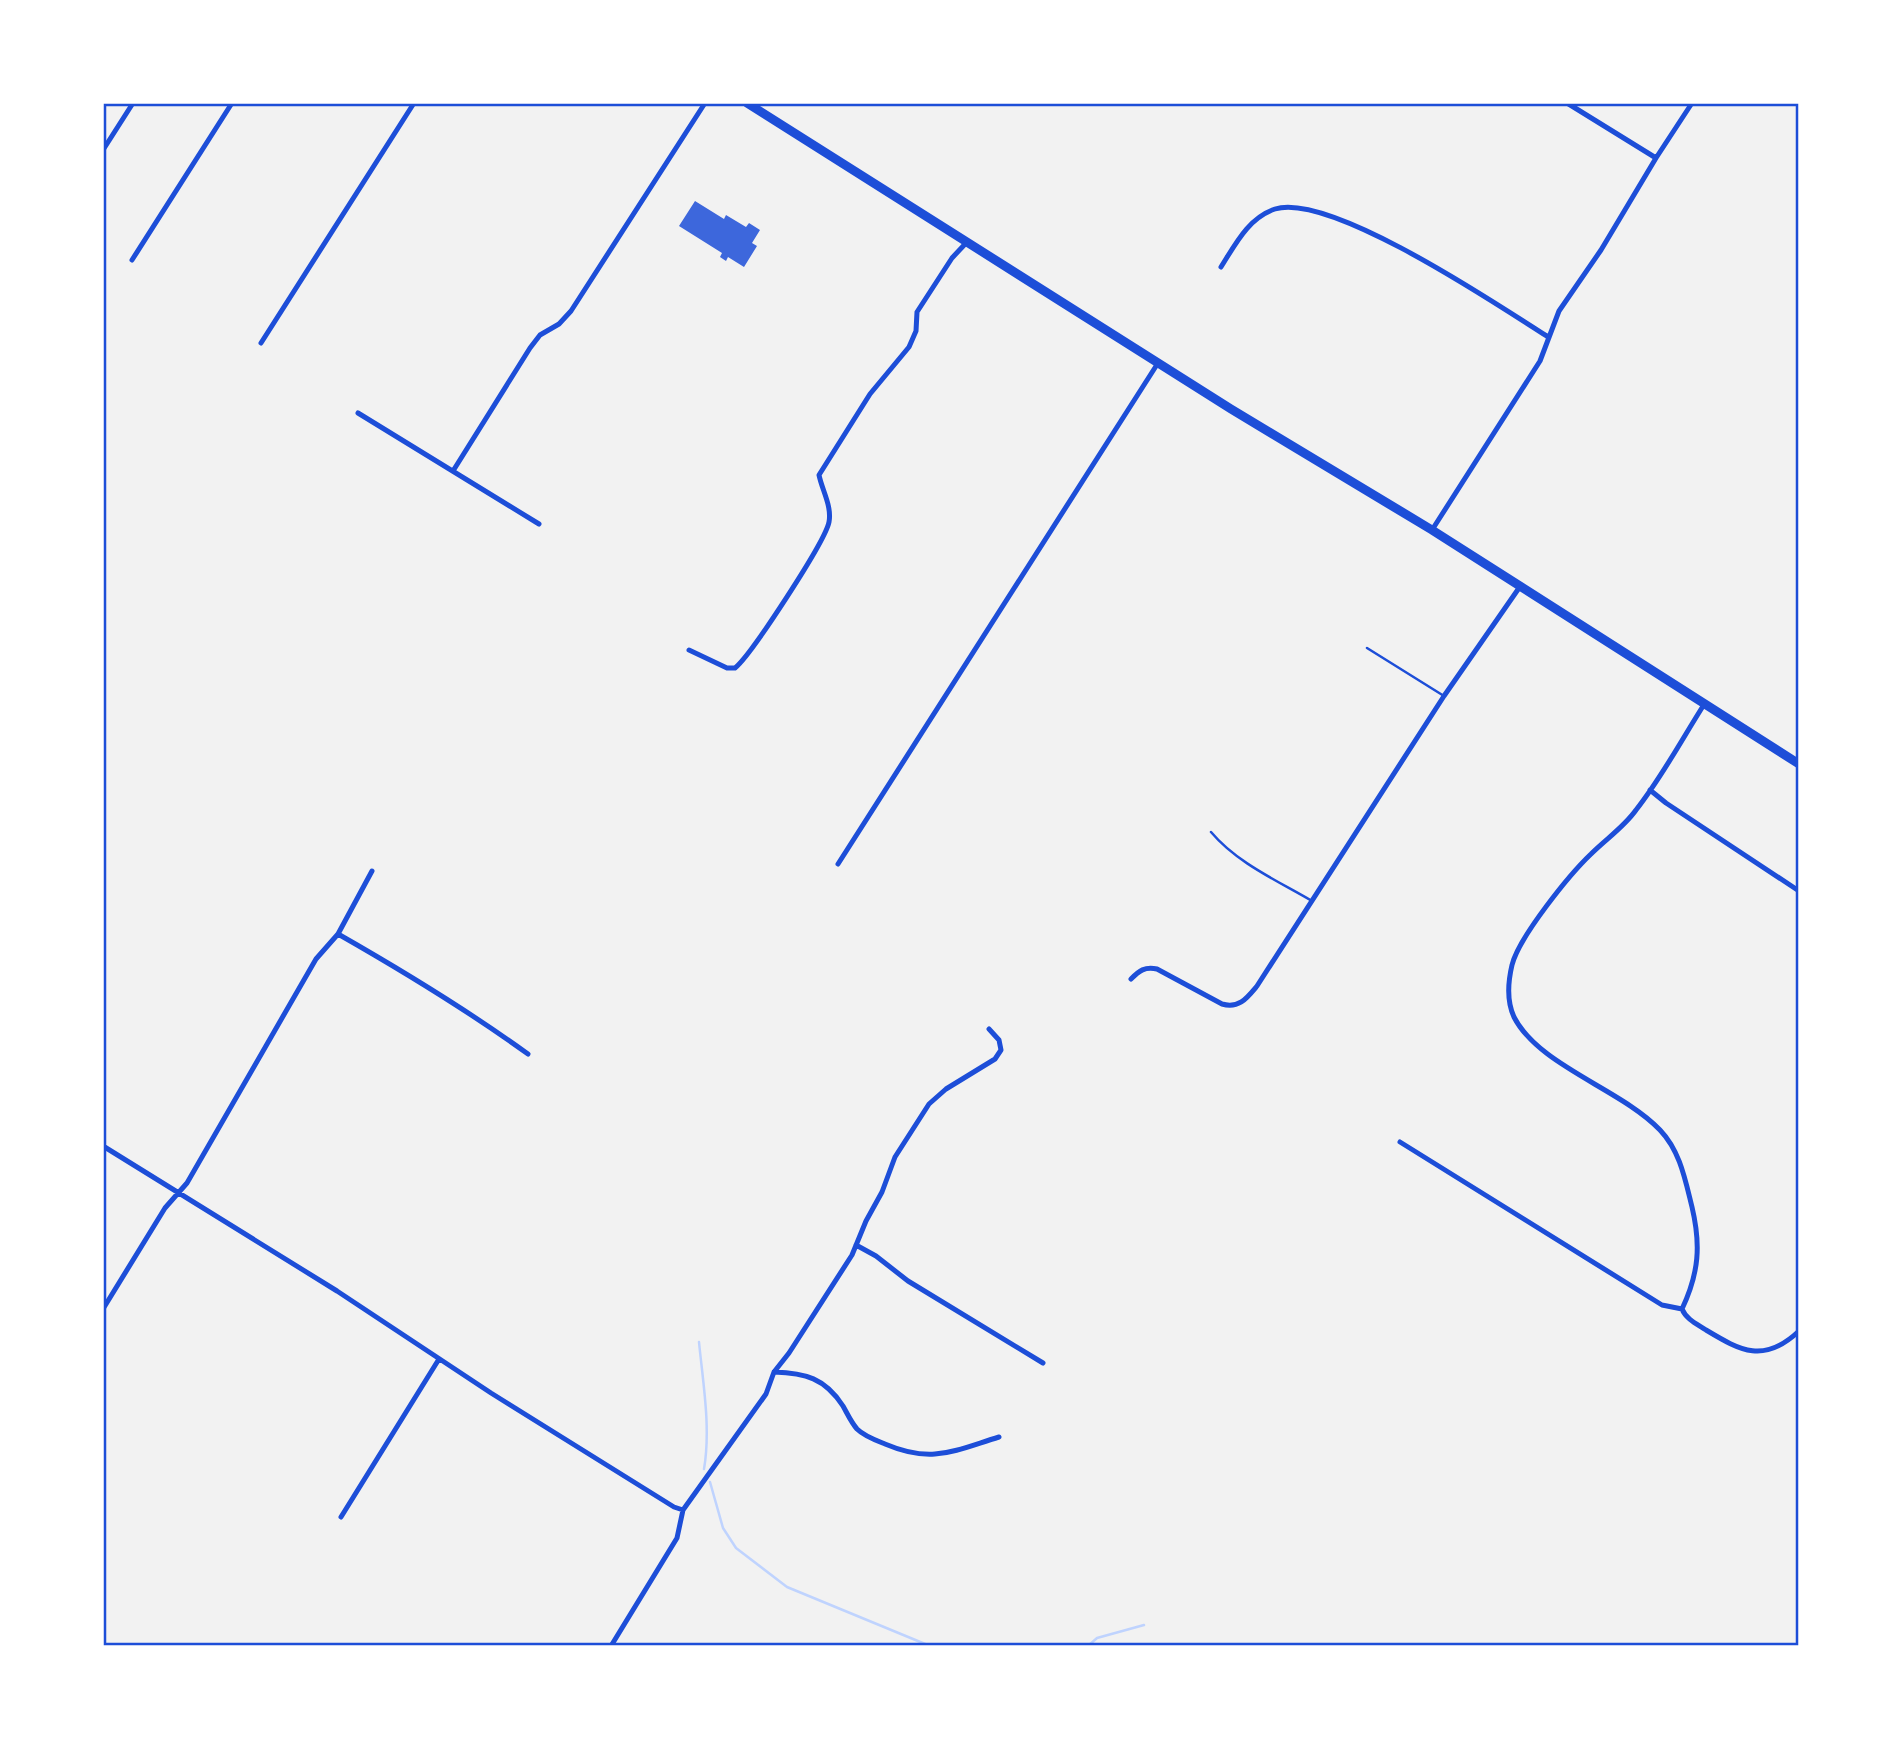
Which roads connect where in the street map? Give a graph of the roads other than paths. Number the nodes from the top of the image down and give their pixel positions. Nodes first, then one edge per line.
1 (133, 103) edge
2 (232, 103) edge
3 (414, 103) edge
4 (705, 103) edge
5 (747, 103) edge
6 (1567, 103) edge
7 (1692, 103) edge
8 (103, 150) edge
9 (1656, 158) junction
10 (967, 242) junction
11 (132, 260) dead end
12 (1221, 267) dead end
13 (1548, 337) junction
14 (261, 342) dead end
15 (1157, 363) junction
16 (358, 413) dead end
17 (453, 471) junction
18 (539, 524) dead end
19 (1432, 530) junction
20 (1519, 588) junction
21 (1367, 648) dead end
22 (689, 650) dead end
23 (1444, 696) junction
24 (1705, 703) junction
25 (1799, 764) edge
26 (1650, 790) junction
27 (1211, 832) dead end
28 (838, 864) dead end
29 (372, 871) dead end
30 (1799, 891) edge
31 (1312, 901) junction
32 (338, 934) junction
33 (1131, 979) dead end
34 (989, 1029) dead end
35 (528, 1054) dead end
36 (1400, 1142) dead end
37 (103, 1146) edge
38 (178, 1192) junction
39 (856, 1245) junction
40 (1682, 1309) junction
41 (103, 1310) edge
42 (1799, 1331) edge
43 (439, 1359) junction
44 (1043, 1363) dead end
45 (774, 1372) junction
46 (999, 1437) dead end
47 (683, 1510) junction
48 (341, 1517) dead end
49 (611, 1646) edge

1 - 8 street
2 - 11 street
3 - 14 street
4 - 17 street
5 - 10 main road
6 - 9 street
7 - 9 street
9 - 13 street
10 - 15 main road
10 - 22 street
12 - 13 street
13 - 19 street
15 - 19 main road
15 - 28 street
16 - 17 street
17 - 18 street
19 - 20 main road
20 - 23 street
20 - 24 main road
21 - 23 lane
23 - 31 street
24 - 25 main road
24 - 26 street
26 - 30 street
26 - 40 street
27 - 31 lane
29 - 32 street
31 - 33 street
32 - 35 street
32 - 38 street
34 - 39 street
36 - 40 street
37 - 38 street
38 - 41 street
38 - 43 street
39 - 44 street
39 - 45 street
40 - 42 street
43 - 47 street
43 - 48 street
45 - 46 street
45 - 47 street
47 - 49 street

